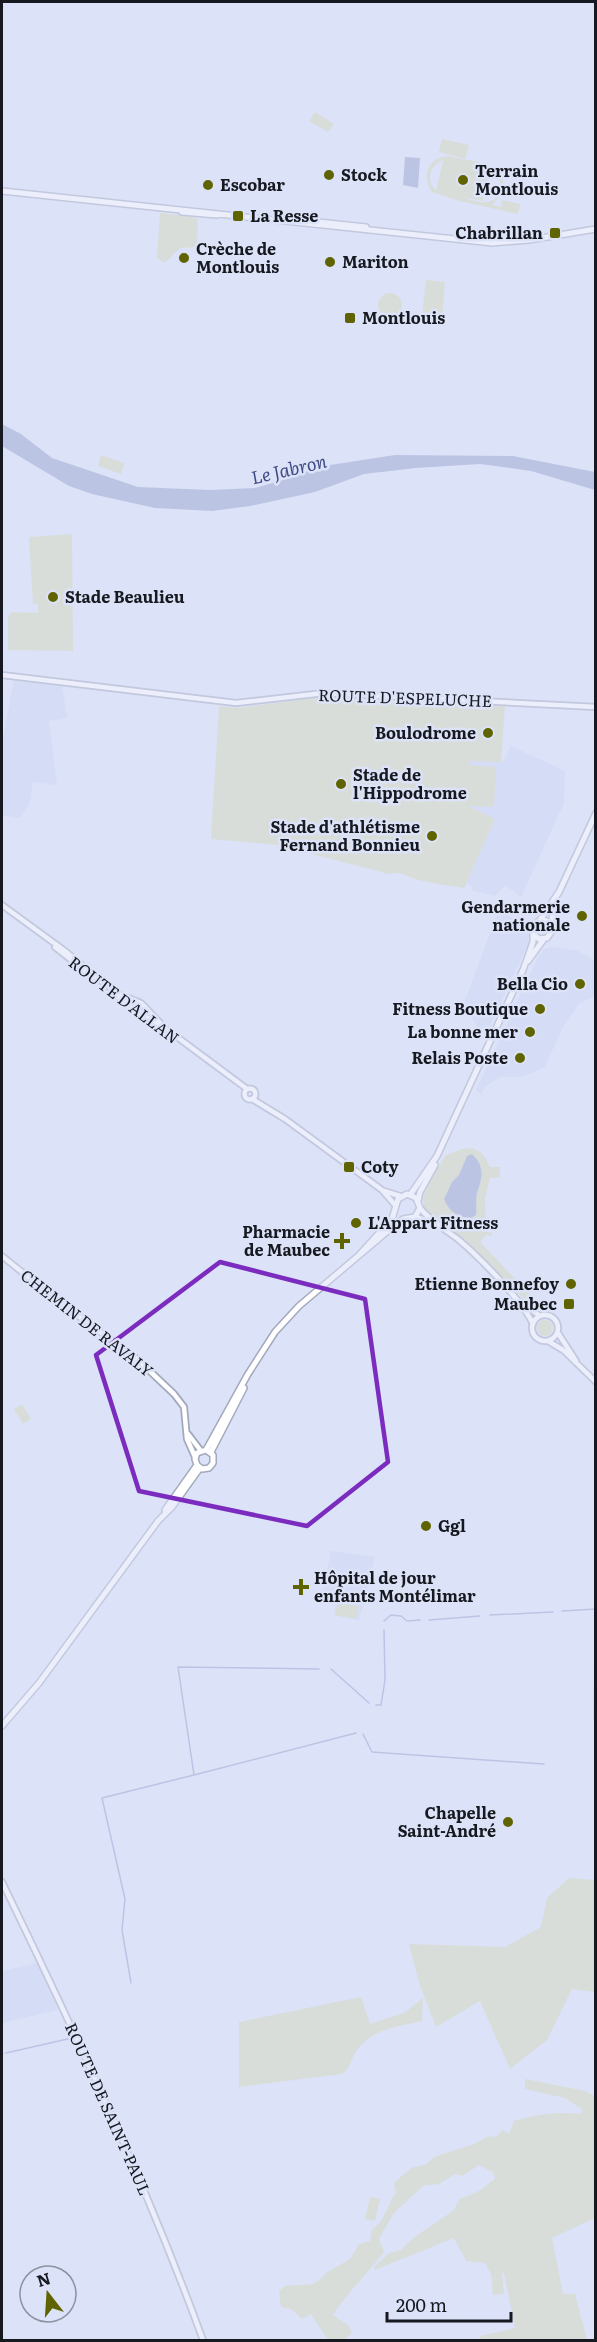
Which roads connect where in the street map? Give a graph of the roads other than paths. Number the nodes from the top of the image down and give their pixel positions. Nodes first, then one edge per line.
1 (2, 191) edge
2 (276, 220) junction
3 (330, 222) junction
4 (596, 227) edge
5 (338, 228) junction
6 (388, 232) junction
7 (2, 675) edge
8 (596, 707) edge
9 (596, 813) edge
10 (559, 892) junction
11 (2, 907) edge
12 (540, 920) junction
13 (551, 925) junction
14 (533, 934) junction
15 (544, 939) junction
16 (523, 970) junction
17 (246, 1091) junction
18 (254, 1098) junction
19 (437, 1156) junction
20 (382, 1191) junction
21 (410, 1195) junction
22 (400, 1196) junction
23 (419, 1205) junction
24 (395, 1208) junction
25 (415, 1217) junction
26 (403, 1219) junction
27 (433, 1222) junction
28 (360, 1254) junction
29 (2, 1256) edge
30 (516, 1299) junction
31 (540, 1316) junction
32 (533, 1324) junction
33 (558, 1332) junction
34 (548, 1341) junction
35 (577, 1363) junction
36 (596, 1382) edge
37 (187, 1431) junction
38 (206, 1451) junction
39 (195, 1457) junction
40 (199, 1466) junction
41 (2, 1726) edge
42 (2, 1882) edge
43 (203, 2340) edge

1 - 2 main road
2 - 3 main road
2 - 5 main road
3 - 5 main road
3 - 6 main road
4 - 6 main road
5 - 6 main road
7 - 8 street, ROUTE D'ESPELUCHE
9 - 10 main road
10 - 12 main road
10 - 13 main road
11 - 17 street, ROUTE D'ALLAN
12 - 13 main road
12 - 14 main road
13 - 15 main road
14 - 15 main road
14 - 16 main road
15 - 16 main road
16 - 19 main road
17 - 18 street
17 - 18 street
18 - 20 street
19 - 21 main road
19 - 23 main road
20 - 22 street
20 - 24 street
21 - 22 main road
21 - 23 main road
22 - 24 main road
23 - 25 main road
23 - 27 street
24 - 26 main road
24 - 28 main road
25 - 26 main road
25 - 27 street
26 - 28 main road
27 - 30 street
28 - 38 main road
29 - 37 street, CHEMIN DE RAVALY
30 - 31 street
30 - 32 street
31 - 32 street
31 - 33 street
32 - 34 street
33 - 34 street
33 - 35 street
34 - 35 street
35 - 36 street
37 - 38 street
37 - 39 street, CHEMIN DE RAVALY
38 - 39 main road
38 - 40 main road
39 - 40 main road
40 - 41 main road
42 - 43 street, ROUTE DE SAINT-PAUL

